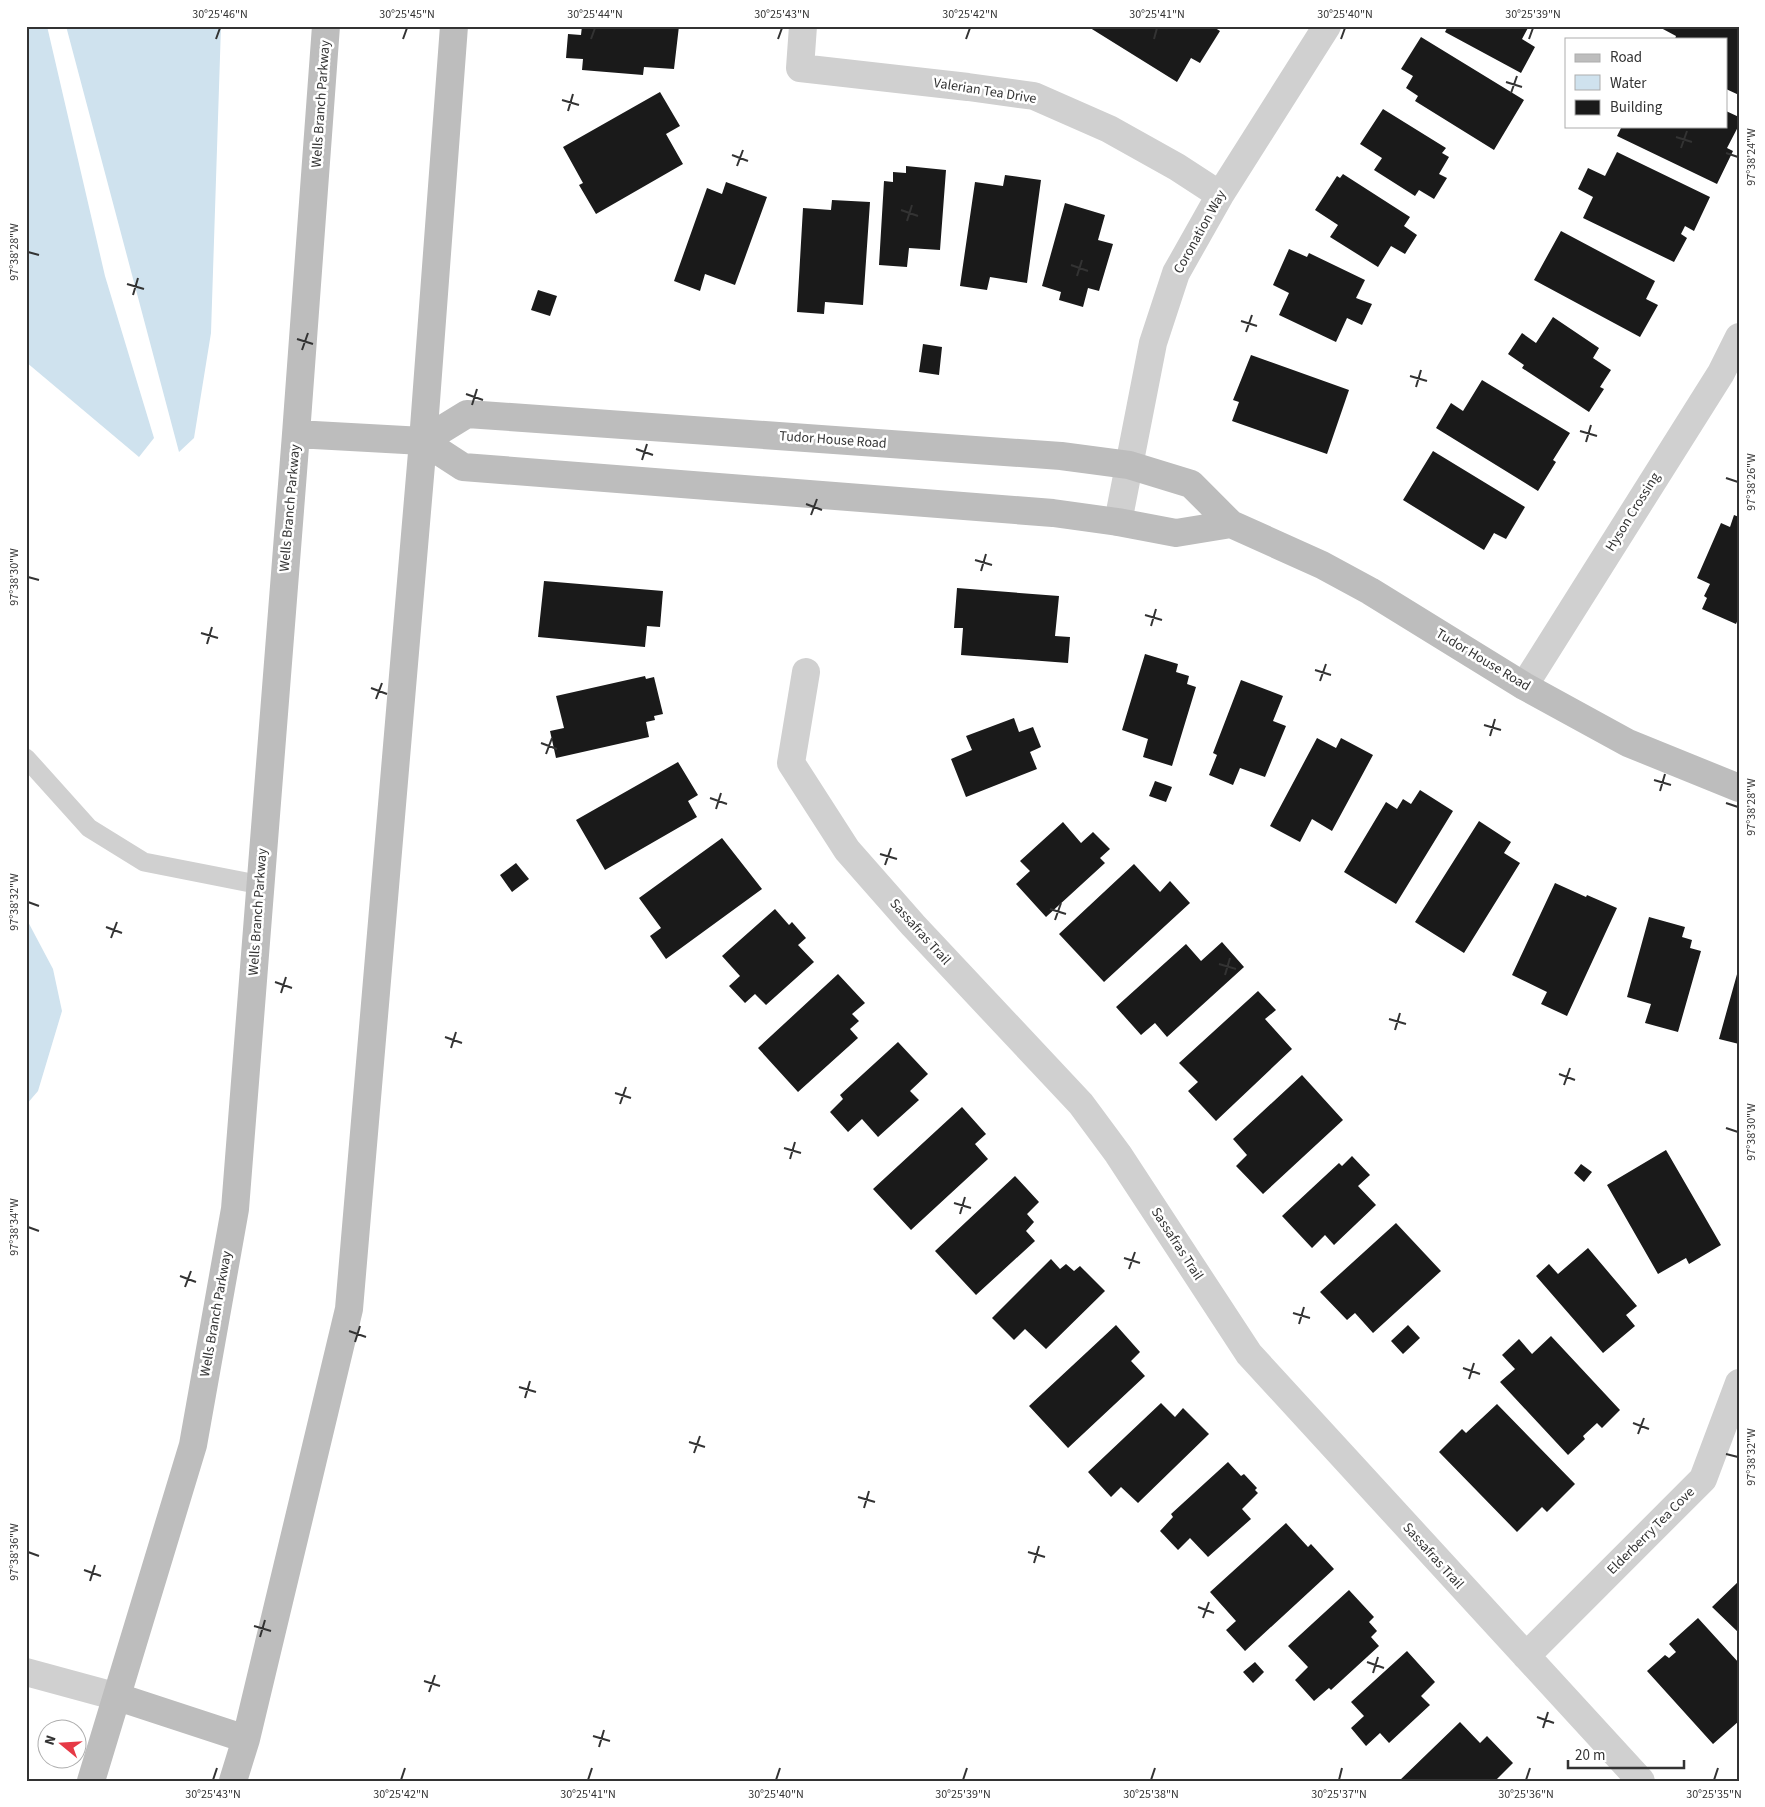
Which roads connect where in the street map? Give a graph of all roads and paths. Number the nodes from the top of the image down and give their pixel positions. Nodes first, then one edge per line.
1 (326, 26) edge
2 (454, 26) edge
3 (803, 26) edge
4 (1327, 26) edge
5 (1220, 195) junction
6 (1739, 337) edge
7 (296, 434) junction
8 (423, 441) junction
9 (1129, 465) junction
10 (1118, 522) junction
11 (1231, 524) junction
12 (806, 672) dead end
13 (1524, 686) junction
14 (26, 758) edge
15 (1739, 788) edge
16 (260, 886) junction
17 (1739, 1383) edge
18 (1526, 1656) junction
19 (26, 1672) edge
20 (118, 1698) junction
21 (246, 1739) junction
22 (91, 1781) edge
23 (233, 1781) edge
24 (1641, 1781) edge

1 - 7 main road, Wells Branch Parkway
2 - 8 main road
3 - 5 street, Valerian Tea Drive
4 - 5 street, Coronation Way
5 - 9 street, Coronation Way
6 - 13 street, Hyson Crossing
7 - 8 main road
7 - 16 main road, Wells Branch Parkway
8 - 9 main road, Tudor House Road
8 - 10 main road
8 - 21 main road
9 - 10 street, Coronation Way
9 - 11 main road, Tudor House Road
10 - 11 main road
11 - 13 main road, Tudor House Road
12 - 18 street, Sassafras Trail
13 - 15 main road, Tudor House Road
14 - 16 lane
16 - 20 main road, Wells Branch Parkway
17 - 18 street, Elderberry Tea Cove
18 - 24 street, Sassafras Trail
19 - 20 street
20 - 21 main road
20 - 22 main road, Wells Branch Parkway
21 - 23 main road

